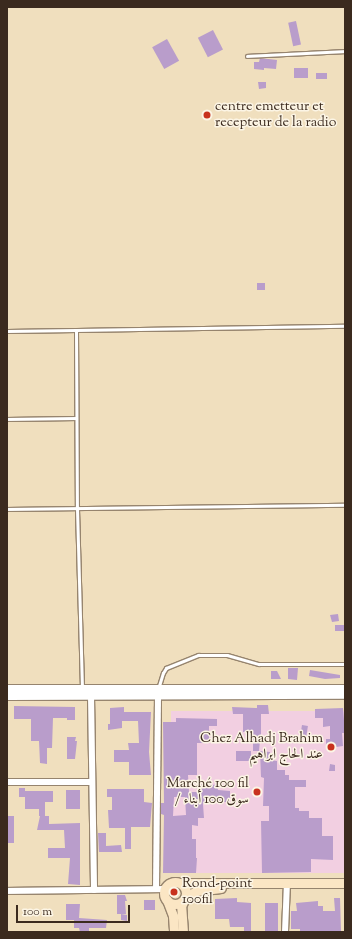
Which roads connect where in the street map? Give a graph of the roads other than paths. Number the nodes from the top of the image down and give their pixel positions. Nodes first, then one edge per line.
1 (345, 50) edge
2 (247, 56) dead end
3 (345, 326) edge
4 (76, 330) junction
5 (7, 331) edge
6 (76, 418) junction
7 (7, 419) edge
8 (345, 505) edge
9 (7, 509) edge
10 (77, 509) junction
11 (345, 664) edge
12 (7, 689) edge
13 (82, 689) junction
14 (345, 689) edge
15 (158, 692) junction
16 (345, 694) edge
17 (7, 696) edge
18 (91, 696) junction
19 (7, 782) edge
20 (92, 782) junction
21 (182, 883) junction
22 (345, 883) edge
23 (287, 885) junction
24 (345, 887) edge
25 (161, 889) junction
26 (94, 890) junction
27 (7, 891) edge
28 (185, 898) junction
29 (166, 900) junction
30 (174, 932) edge
31 (183, 932) edge
32 (285, 932) edge

1 - 2 lane
3 - 4 lane
4 - 5 lane
4 - 6 lane
6 - 7 lane
6 - 10 lane
8 - 10 lane
9 - 10 lane
10 - 13 lane
11 - 15 lane
12 - 13 street
13 - 15 street
14 - 15 street
15 - 16 street
15 - 18 street
15 - 25 street
17 - 18 street
18 - 20 street
19 - 20 street
20 - 26 street
21 - 23 main road
21 - 25 main road
21 - 28 main road
22 - 23 main road
23 - 24 main road
23 - 28 main road
23 - 32 street
25 - 26 street
25 - 29 main road
26 - 27 street
28 - 29 main road
28 - 31 main road
29 - 30 main road

